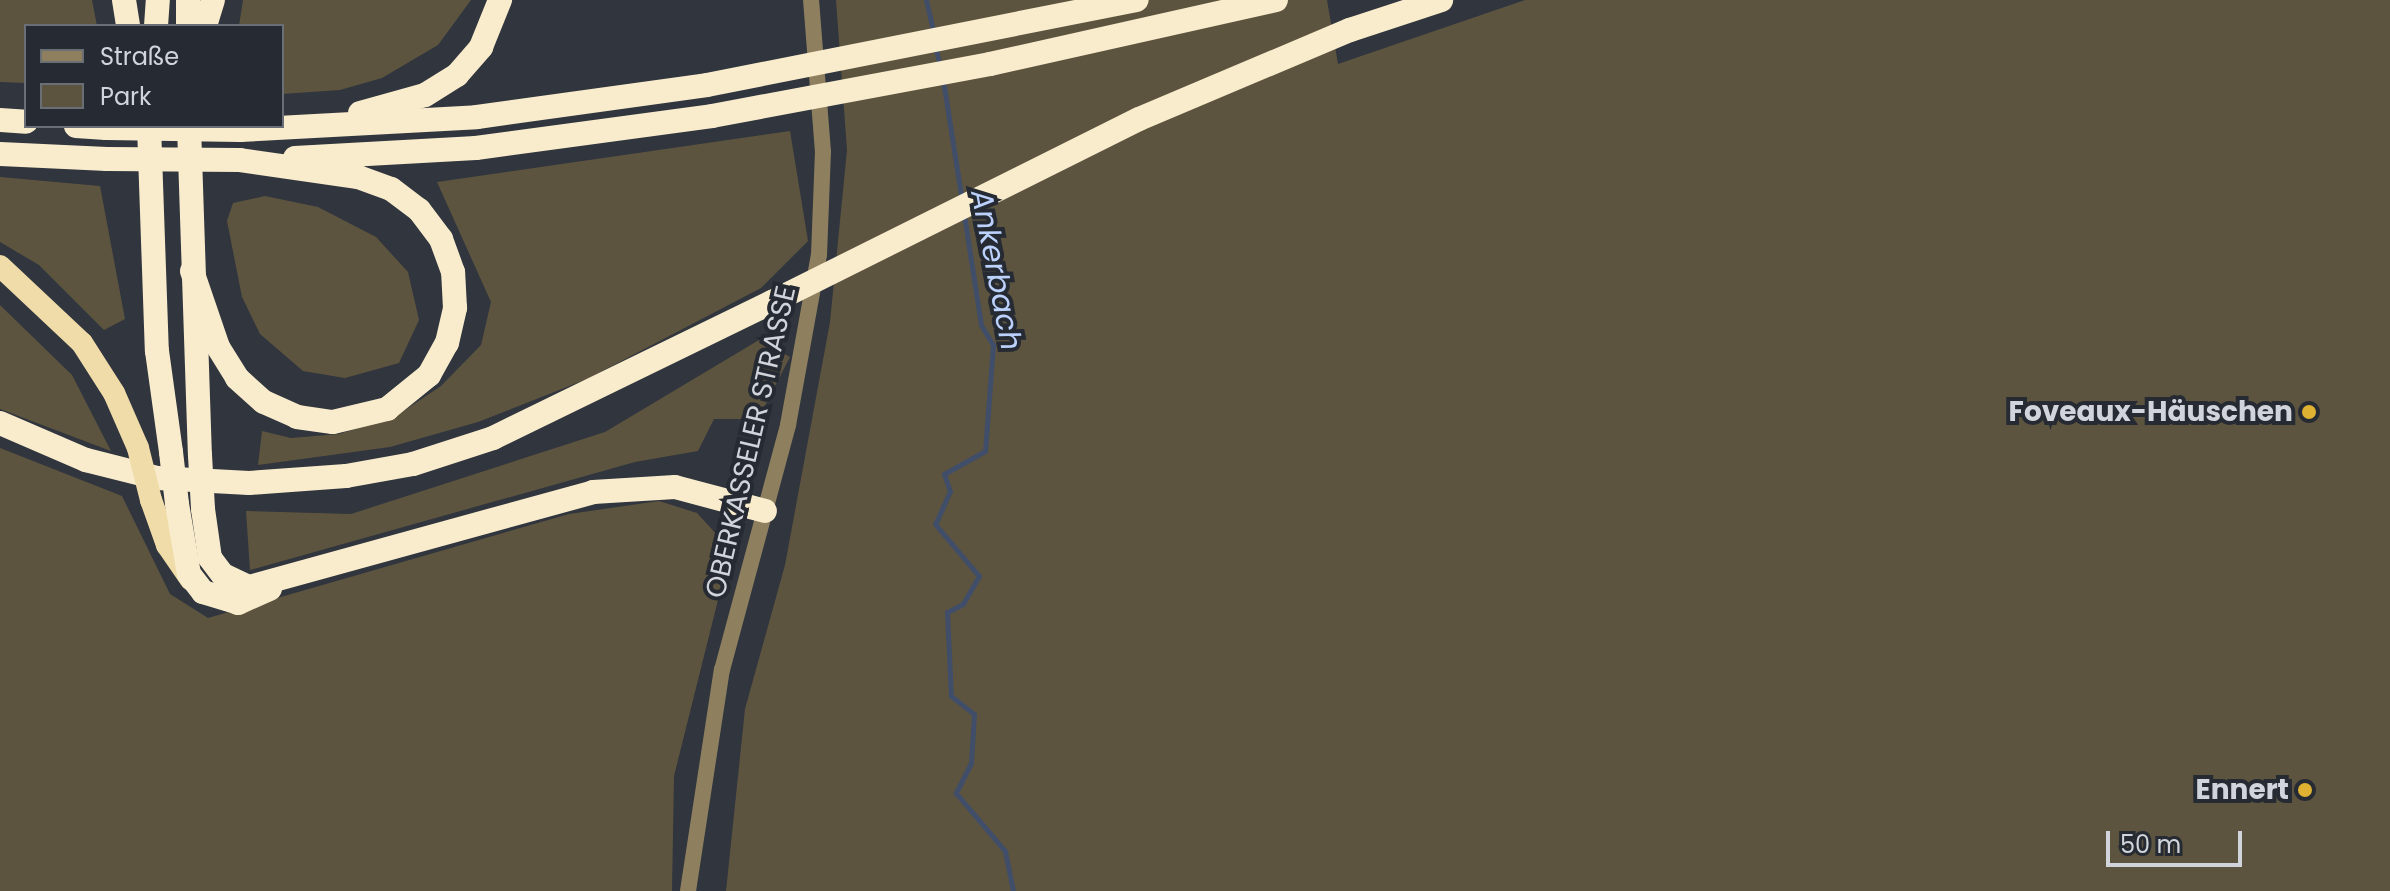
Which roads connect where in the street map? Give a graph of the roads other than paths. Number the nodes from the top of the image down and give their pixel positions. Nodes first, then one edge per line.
1 (124, 0) edge
2 (158, 0) edge
3 (188, 0) edge
4 (213, 0) edge
5 (500, 0) edge
6 (811, 0) edge
7 (1137, 0) edge
8 (1276, 0) edge
9 (1441, 0) edge
10 (128, 24) edge
11 (156, 24) edge
12 (188, 24) edge
13 (206, 24) edge
14 (0, 120) edge
15 (24, 122) edge
16 (106, 128) edge
17 (189, 128) edge
18 (291, 129) junction
19 (147, 132) edge
20 (0, 154) edge
21 (240, 160) junction
22 (0, 266) edge
23 (192, 271) junction
24 (0, 423) edge
25 (765, 511) junction
26 (287, 581) junction
27 (198, 587) junction
28 (688, 891) edge

1 - 10 highway
2 - 11 highway
3 - 12 highway
4 - 13 highway
5 - 18 highway
6 - 25 street, OBERKASSELER STRASSE
7 - 18 highway, bridge
8 - 21 highway, bridge
9 - 24 highway, bridge
14 - 15 highway
16 - 18 highway, bridge
17 - 23 highway
19 - 27 highway, bridge
20 - 21 highway, bridge
21 - 23 highway
22 - 27 highway, bridge
23 - 26 highway, bridge
25 - 26 highway
25 - 28 street, OBERKASSELER STRASSE
26 - 27 highway

